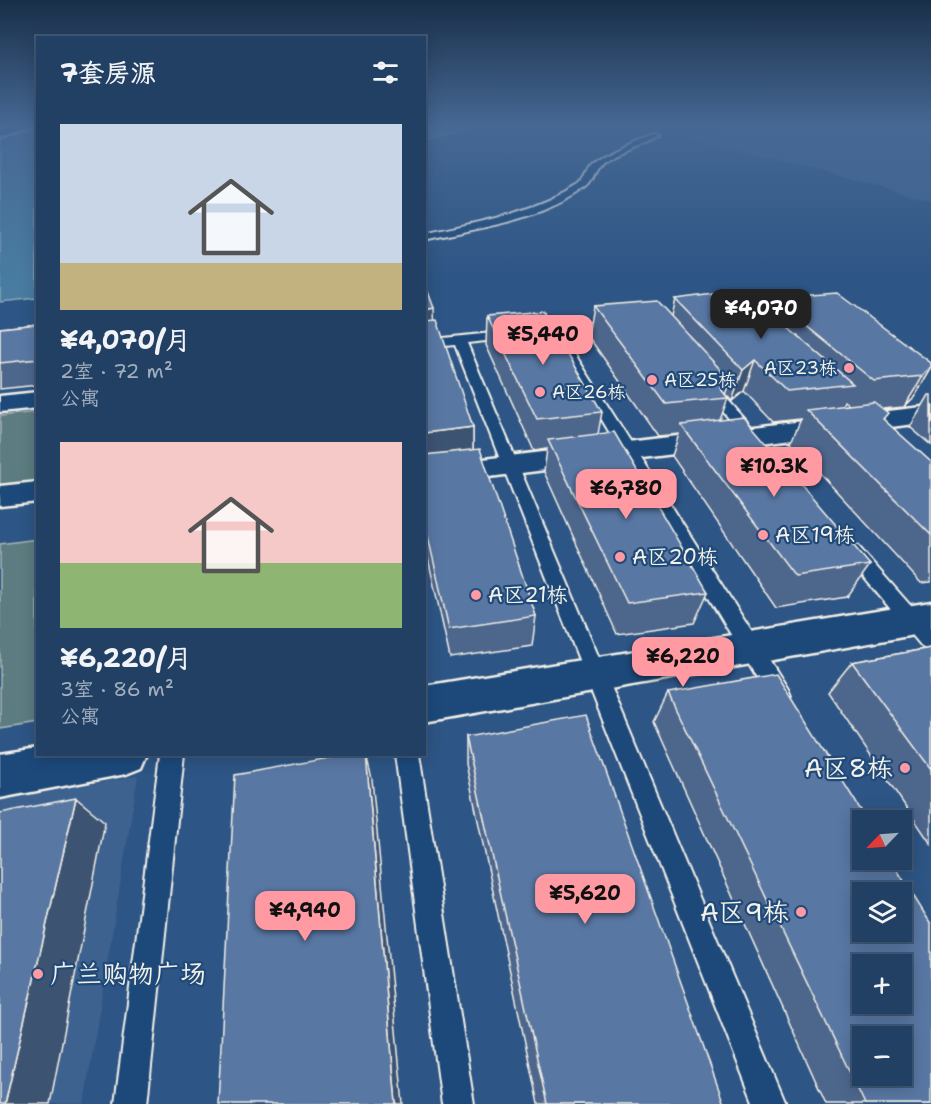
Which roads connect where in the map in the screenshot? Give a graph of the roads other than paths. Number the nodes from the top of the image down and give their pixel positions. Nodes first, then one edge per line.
1 (589, 177) edge
2 (426, 237) edge
3 (630, 323) edge
4 (555, 330) junction
5 (459, 340) junction
6 (426, 344) edge
7 (698, 374) edge
8 (36, 400) edge
9 (0, 404) edge
10 (931, 414) edge
11 (759, 444) junction
12 (629, 451) junction
13 (509, 465) junction
14 (426, 476) edge
15 (36, 492) edge
16 (0, 496) edge
17 (843, 541) edge
18 (925, 627) edge
19 (751, 648) junction
20 (595, 675) junction
21 (426, 704) edge
22 (788, 709) edge
23 (115, 756) edge
24 (172, 756) edge
25 (407, 756) edge
26 (0, 776) edge
27 (131, 1104) edge
28 (458, 1104) edge
29 (770, 1104) edge

1 - 2 lane
3 - 4 lane
4 - 5 lane
4 - 12 lane
5 - 6 lane
5 - 13 lane
7 - 11 lane
8 - 9 street
10 - 11 street
11 - 12 street
12 - 13 street
12 - 19 lane
13 - 14 street
13 - 20 lane
15 - 16 street
17 - 18 lane
18 - 19 street
19 - 20 street
19 - 22 lane
20 - 21 street
20 - 29 lane
23 - 26 street
24 - 27 lane
25 - 28 lane

